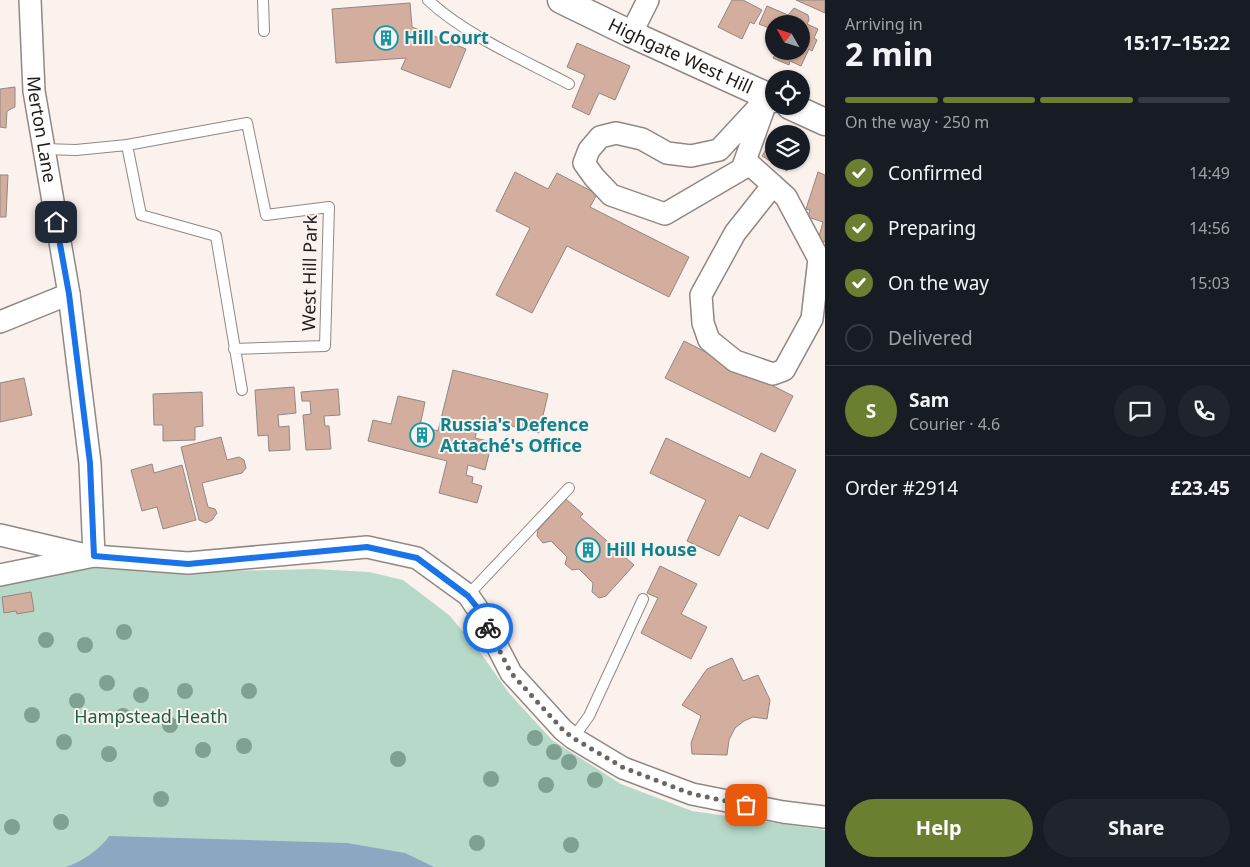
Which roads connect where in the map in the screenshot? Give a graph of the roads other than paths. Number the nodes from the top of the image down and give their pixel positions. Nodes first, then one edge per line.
1 (30, 0) edge
2 (263, 0) edge
3 (428, 0) edge
4 (561, 0) edge
5 (648, 0) edge
6 (264, 31) dead end
7 (631, 34) junction
8 (569, 84) dead end
9 (765, 95) edge
10 (765, 111) edge
11 (770, 115) edge
12 (809, 115) edge
13 (825, 122) edge
14 (127, 145) junction
15 (43, 149) junction
16 (746, 161) junction
17 (773, 185) junction
18 (69, 294) junction
19 (0, 322) edge
20 (234, 349) junction
21 (242, 390) dead end
22 (569, 488) dead end
23 (0, 535) edge
24 (94, 556) junction
25 (0, 575) edge
26 (468, 596) junction
27 (643, 599) dead end
28 (573, 738) junction
29 (825, 817) edge

1 - 15 street, Merton Lane
2 - 6 lane
3 - 8 lane
4 - 7 street, Highgate West Hill
5 - 7 street
7 - 9 street, Highgate West Hill
10 - 16 street
11 - 16 street
12 - 13 street, Highgate West Hill
14 - 15 lane, West Hill Park
14 - 20 lane
14 - 20 lane, West Hill Park
15 - 18 street, Merton Lane
16 - 17 street
17 - 17 street
18 - 19 street
18 - 24 street, Merton Lane
20 - 21 lane
22 - 26 lane
23 - 24 street
24 - 25 street
24 - 26 street
26 - 28 street
27 - 28 lane
28 - 29 street

